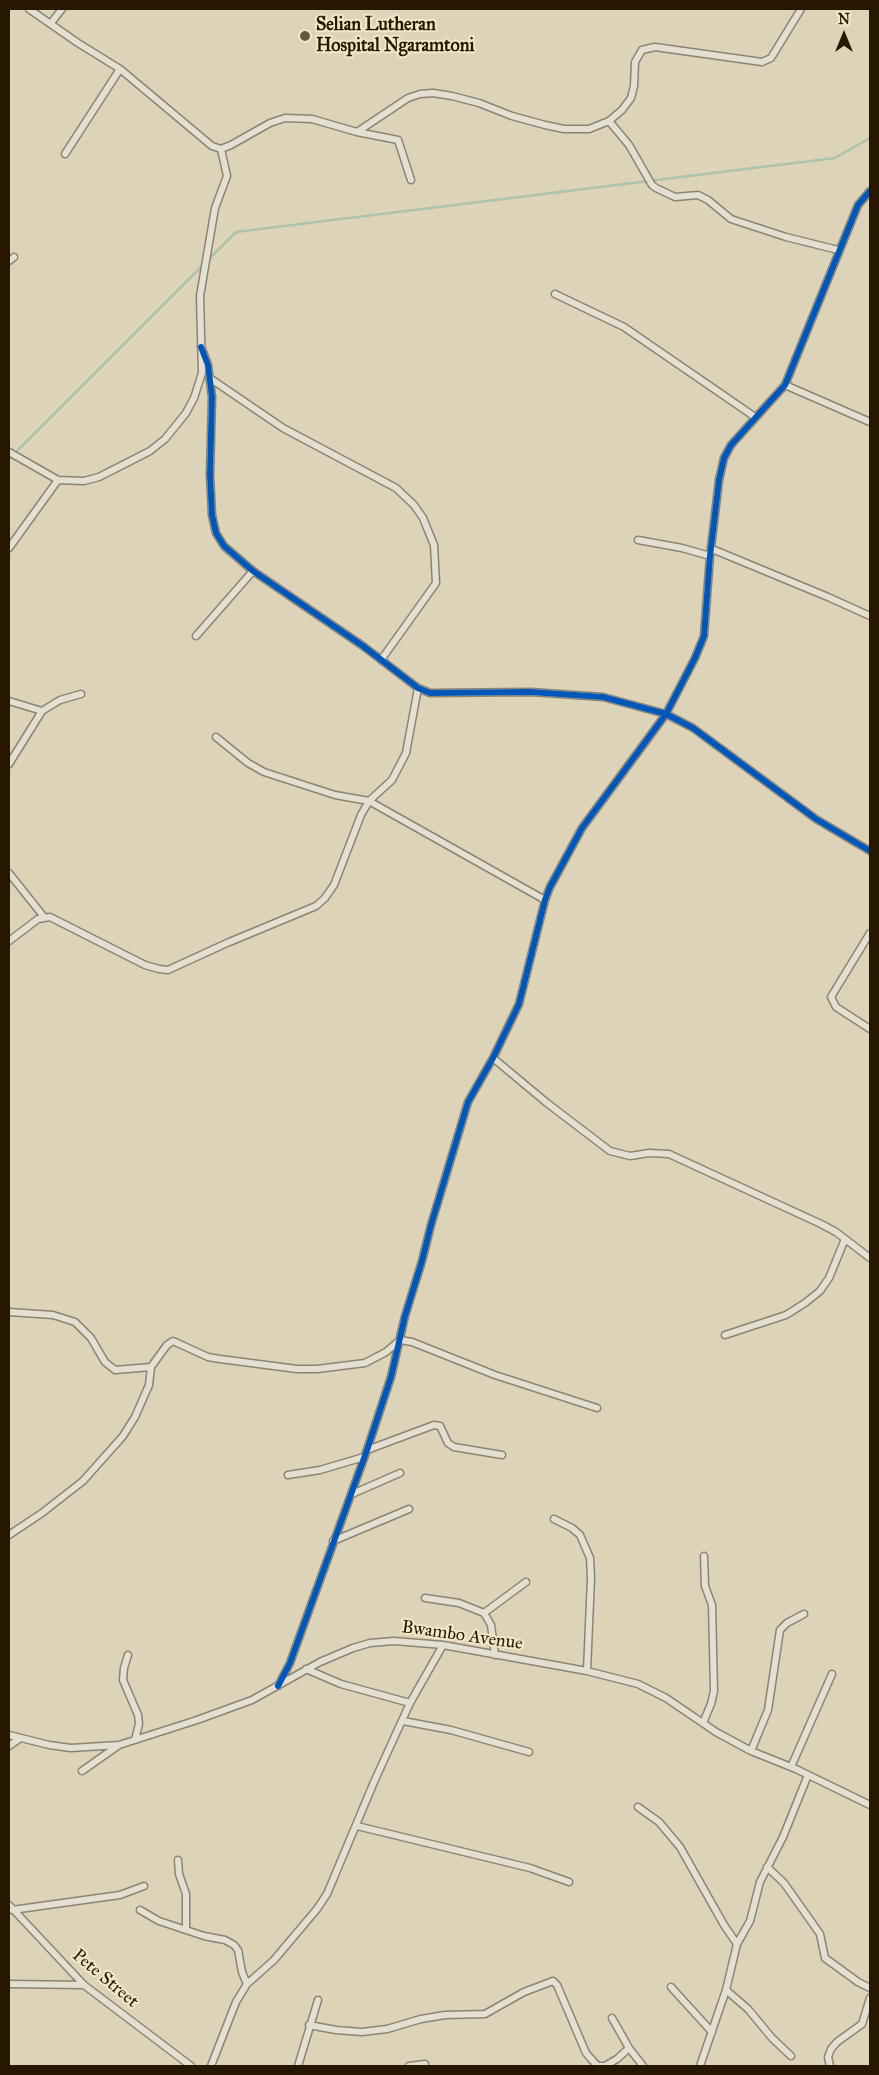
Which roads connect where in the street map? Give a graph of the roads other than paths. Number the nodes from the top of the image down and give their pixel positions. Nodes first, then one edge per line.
1 (29, 9) edge
2 (62, 9) edge
3 (801, 9) edge
4 (51, 23) junction
5 (120, 69) junction
6 (609, 121) junction
7 (357, 132) junction
8 (221, 149) junction
9 (65, 154) dead end
10 (411, 180) dead end
11 (870, 191) edge
12 (838, 250) junction
13 (555, 294) dead end
14 (201, 347) junction
15 (211, 379) junction
16 (785, 385) junction
17 (755, 417) junction
18 (870, 422) edge
19 (9, 452) edge
20 (58, 480) junction
21 (638, 540) dead end
22 (9, 548) edge
23 (711, 552) junction
24 (253, 571) junction
25 (870, 616) edge
26 (196, 636) dead end
27 (381, 660) junction
28 (418, 688) junction
29 (81, 694) dead end
30 (9, 701) edge
31 (42, 711) junction
32 (666, 714) junction
33 (216, 738) dead end
34 (9, 764) edge
35 (369, 801) junction
36 (870, 851) edge
37 (9, 873) edge
38 (545, 900) junction
39 (44, 917) junction
40 (870, 932) edge
41 (9, 940) edge
42 (870, 1029) edge
43 (493, 1058) junction
44 (845, 1239) junction
45 (870, 1258) edge
46 (9, 1312) edge
47 (725, 1335) dead end
48 (400, 1340) junction
49 (151, 1367) junction
50 (598, 1408) dead end
51 (368, 1450) junction
52 (502, 1454) dead end
53 (364, 1457) junction
54 (400, 1473) dead end
55 (288, 1475) dead end
56 (352, 1494) junction
57 (409, 1509) dead end
58 (554, 1519) dead end
59 (9, 1535) edge
60 (333, 1541) junction
61 (704, 1556) dead end
62 (526, 1582) dead end
63 (424, 1598) dead end
64 (484, 1614) junction
65 (804, 1614) dead end
66 (444, 1646) junction
67 (128, 1655) dead end
68 (494, 1655) junction
69 (306, 1669) junction
70 (587, 1671) junction
71 (832, 1674) dead end
72 (278, 1686) junction
73 (410, 1703) junction
74 (402, 1721) junction
75 (703, 1723) junction
76 (9, 1735) edge
77 (19, 1739) junction
78 (135, 1740) junction
79 (119, 1744) junction
80 (9, 1746) edge
81 (751, 1751) junction
82 (529, 1752) dead end
83 (791, 1767) junction
84 (82, 1771) dead end
85 (808, 1775) junction
86 (870, 1805) edge
87 (638, 1807) dead end
88 (356, 1826) junction
89 (178, 1860) dead end
90 (767, 1867) junction
91 (569, 1882) dead end
92 (144, 1886) dead end
93 (10, 1907) edge
94 (140, 1910) dead end
95 (186, 1930) junction
96 (737, 1944) junction
97 (9, 1984) edge
98 (247, 1984) junction
99 (84, 1985) junction
100 (671, 1987) dead end
101 (870, 1988) edge
102 (726, 1990) junction
103 (870, 1998) edge
104 (318, 2000) dead end
105 (612, 2018) dead end
106 (309, 2025) junction
107 (712, 2032) junction
108 (629, 2048) junction
109 (791, 2056) dead end
110 (425, 2064) dead end
111 (191, 2066) edge
112 (211, 2066) edge
113 (298, 2066) edge
114 (408, 2066) edge
115 (643, 2066) edge
116 (700, 2066) edge
117 (830, 2066) edge

1 - 4 street
2 - 4 street
3 - 6 street
4 - 5 street
5 - 8 street
5 - 9 street
6 - 7 street
6 - 12 street
7 - 8 street
7 - 10 street
8 - 14 street
11 - 12 street
12 - 16 street
13 - 17 street
14 - 15 street
14 - 20 street
15 - 24 street
15 - 27 street
16 - 17 street
16 - 18 street
17 - 23 street
19 - 20 street
20 - 22 street
21 - 23 street
23 - 25 street
23 - 32 street
24 - 26 street
24 - 27 street
27 - 28 street
28 - 32 street
28 - 35 street
29 - 31 street
30 - 31 street
31 - 34 street
32 - 36 street
32 - 38 street
33 - 35 street
35 - 38 street
35 - 39 street
37 - 39 street
38 - 43 street
39 - 41 street
40 - 42 street
43 - 44 street
43 - 48 street
44 - 45 street
44 - 47 street
46 - 49 street
48 - 49 street
48 - 50 street
48 - 51 street
49 - 59 street
51 - 52 street
51 - 53 street
53 - 55 street
53 - 56 street
54 - 56 street
56 - 60 street
57 - 60 street
58 - 70 street
60 - 72 street
61 - 75 street
62 - 64 street
63 - 64 street
64 - 68 street
65 - 81 street
66 - 68 street, Bwambo Avenue
66 - 69 street, Bwambo Avenue
66 - 73 street
67 - 78 street
68 - 70 street, Bwambo Avenue
69 - 72 street, Bwambo Avenue
69 - 73 street
70 - 75 street, Bwambo Avenue
71 - 83 street
72 - 78 street, Bwambo Avenue
73 - 74 street
74 - 82 street
74 - 88 street
75 - 81 street, Bwambo Avenue
76 - 77 street, Bwambo Avenue
77 - 79 street, Bwambo Avenue
77 - 80 street
78 - 79 street, Bwambo Avenue
79 - 84 street
81 - 83 street, Bwambo Avenue
83 - 85 street, Bwambo Avenue
85 - 86 street, Bwambo Avenue
85 - 90 street
87 - 96 street
88 - 91 street
88 - 98 street
89 - 95 street
90 - 96 street
90 - 101 street
92 - 93 street
93 - 99 street, Pete Street
94 - 95 street
95 - 98 street
96 - 102 street
97 - 99 street
98 - 112 street
99 - 111 street, Pete Street
100 - 107 street
102 - 107 street
102 - 109 street
103 - 117 street
104 - 106 street
105 - 108 street
106 - 108 street
106 - 113 street
107 - 116 street
108 - 115 street
110 - 114 street

